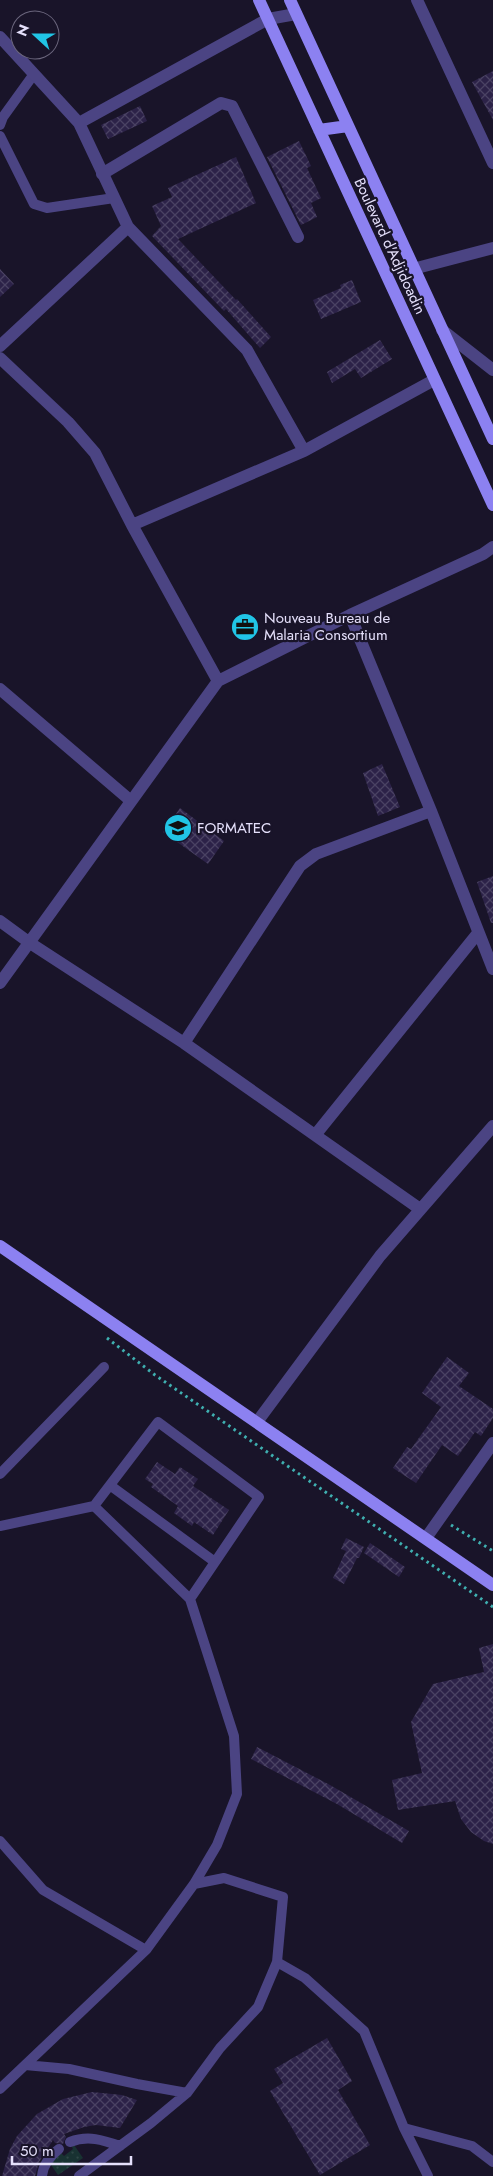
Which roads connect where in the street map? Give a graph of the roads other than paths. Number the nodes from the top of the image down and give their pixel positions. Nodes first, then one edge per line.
1 (259, 0) edge
2 (290, 0) edge
3 (417, 0) edge
4 (296, 14) junction
5 (268, 19) junction
6 (0, 37) edge
7 (34, 74) junction
8 (79, 123) junction
9 (0, 125) edge
10 (348, 126) junction
11 (319, 130) junction
12 (0, 136) edge
13 (493, 162) edge
14 (102, 174) junction
15 (114, 198) junction
16 (128, 227) junction
17 (298, 237) dead end
18 (493, 248) edge
19 (413, 269) junction
20 (442, 330) junction
21 (0, 346) edge
22 (0, 358) edge
23 (493, 370) edge
24 (434, 380) junction
25 (493, 439) edge
26 (304, 451) junction
27 (493, 505) edge
28 (132, 525) junction
29 (493, 547) edge
30 (350, 615) junction
31 (218, 681) junction
32 (0, 689) edge
33 (131, 801) junction
34 (431, 811) junction
35 (0, 921) edge
36 (478, 933) junction
37 (30, 943) junction
38 (493, 969) edge
39 (0, 983) edge
40 (184, 1043) junction
41 (493, 1126) edge
42 (316, 1134) junction
43 (420, 1209) junction
44 (0, 1246) edge
45 (104, 1367) dead end
46 (257, 1422) junction
47 (493, 1443) edge
48 (0, 1474) edge
49 (111, 1486) junction
50 (94, 1506) junction
51 (0, 1526) edge
52 (426, 1538) junction
53 (215, 1562) junction
54 (493, 1585) edge
55 (190, 1599) junction
56 (0, 1842) edge
57 (194, 1884) junction
58 (146, 1950) junction
59 (277, 1962) junction
60 (25, 2065) junction
61 (0, 2089) edge
62 (186, 2093) junction
63 (404, 2128) junction
64 (70, 2142) dead end
65 (120, 2146) junction
66 (59, 2149) dead end
67 (493, 2162) edge
68 (42, 2176) edge
69 (79, 2176) edge
70 (428, 2176) edge

1 - 5 main road, Boulevard d'Adjidoadin
2 - 4 main road, Boulevard d'Adjidoadin
3 - 13 street
4 - 5 street
4 - 10 main road, Boulevard d'Adjidoadin
5 - 8 street
5 - 11 main road, Boulevard d'Adjidoadin
6 - 7 street
7 - 8 street
7 - 9 lane
8 - 14 street
10 - 11 main road
10 - 19 main road, Boulevard d'Adjidoadin
11 - 24 main road, Boulevard d'Adjidoadin
12 - 15 lane
14 - 15 street
14 - 17 street
15 - 16 street
16 - 21 street
16 - 26 street
18 - 19 street
19 - 20 main road, Boulevard d'Adjidoadin
20 - 23 street
20 - 25 main road, Boulevard d'Adjidoadin
22 - 28 street
24 - 26 street
24 - 27 main road, Boulevard d'Adjidoadin
26 - 28 street
28 - 31 street
29 - 30 street
30 - 31 street
30 - 34 street
31 - 33 street
32 - 33 street
33 - 37 street
34 - 36 street
34 - 40 street
35 - 37 street
36 - 38 street
36 - 42 street
37 - 39 street
37 - 40 street
40 - 42 street
41 - 43 street
42 - 43 street
43 - 46 street
44 - 46 main road
45 - 48 lane
46 - 52 main road
47 - 52 street
49 - 50 lane
49 - 53 lane
49 - 53 lane
50 - 51 lane
50 - 55 lane
52 - 54 main road
53 - 55 lane
55 - 57 lane
56 - 58 lane
57 - 58 lane
57 - 59 lane
58 - 60 lane
59 - 62 lane
59 - 63 lane
60 - 61 lane
60 - 62 lane
62 - 65 lane
63 - 67 lane
63 - 70 lane
64 - 65 lane
65 - 69 lane
66 - 68 lane

